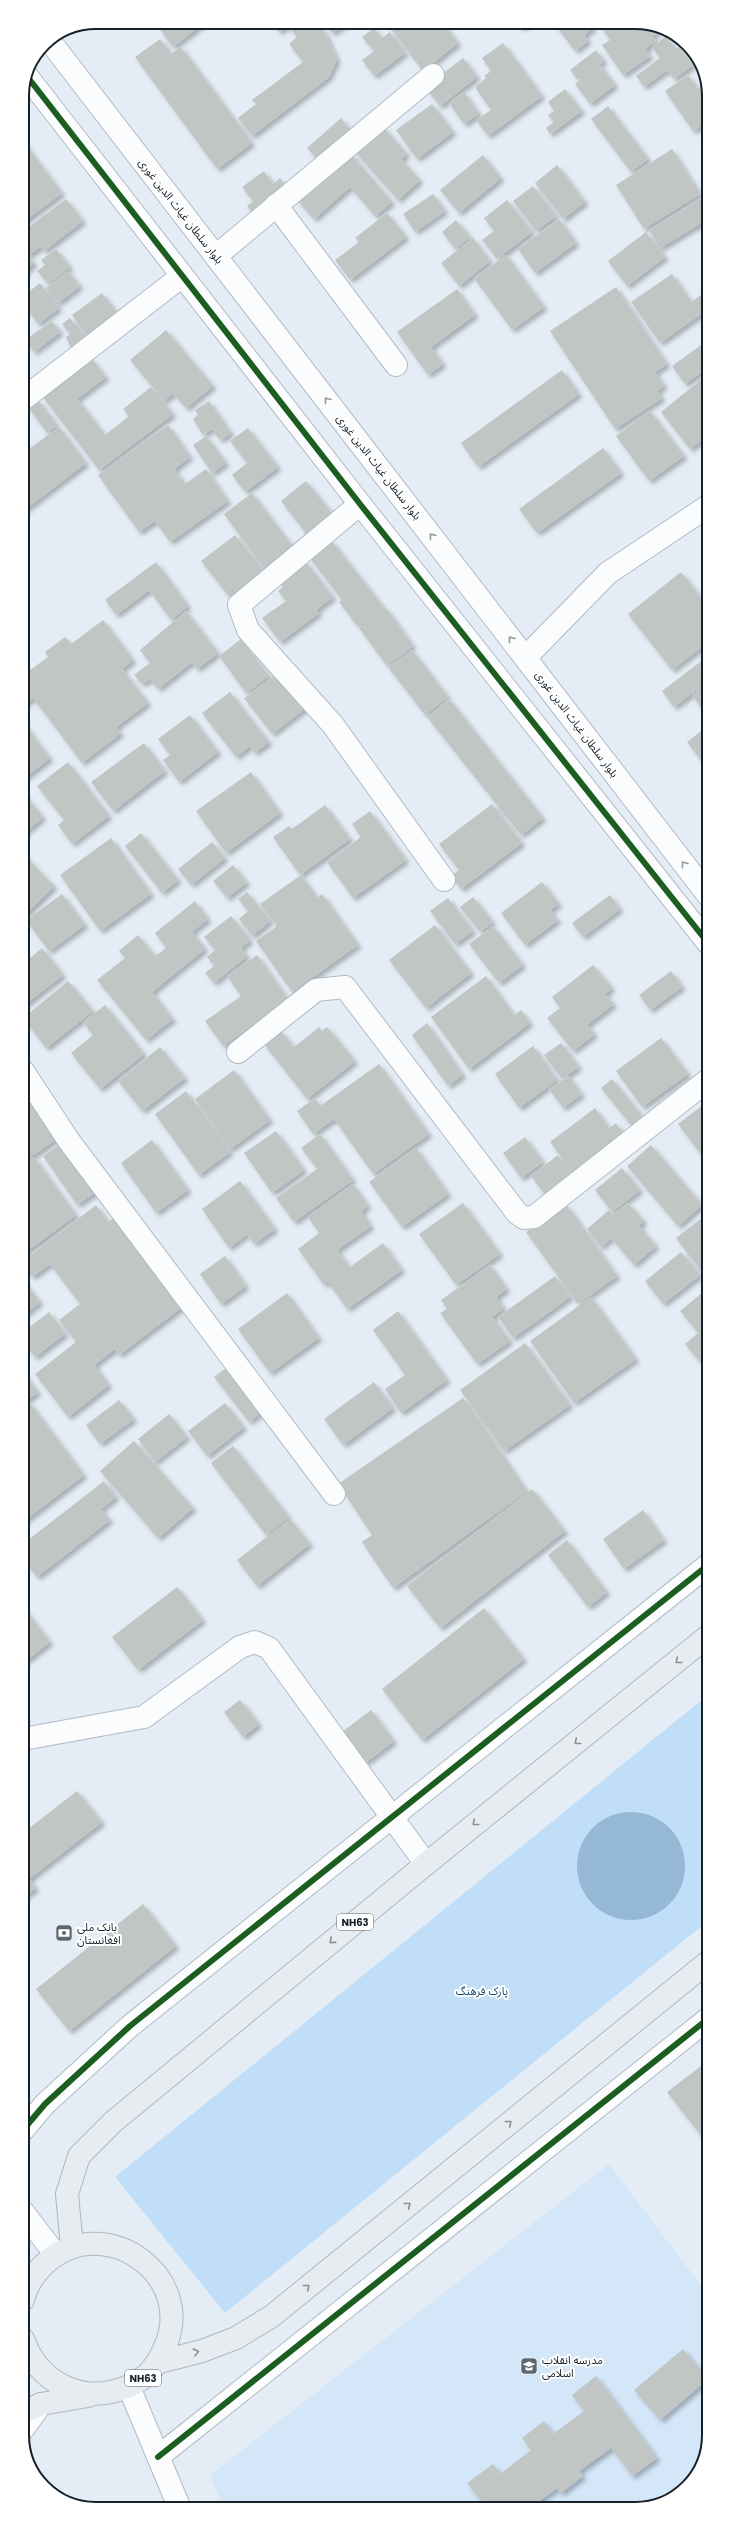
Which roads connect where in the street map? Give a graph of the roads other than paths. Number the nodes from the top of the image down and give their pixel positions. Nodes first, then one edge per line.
1 (53, 45) edge
2 (433, 75) dead end
3 (31, 81) edge
4 (276, 205) junction
5 (216, 256) junction
6 (182, 276) junction
7 (396, 365) dead end
8 (29, 395) edge
9 (360, 504) junction
10 (702, 510) edge
11 (526, 657) junction
12 (444, 880) dead end
13 (702, 887) edge
14 (702, 935) edge
15 (238, 1052) dead end
16 (29, 1080) edge
17 (702, 1085) edge
18 (334, 1494) dead end
19 (702, 1570) edge
20 (702, 1641) edge
21 (29, 1738) edge
22 (390, 1817) junction
23 (426, 1864) junction
24 (702, 1967) edge
25 (702, 2024) edge
26 (29, 2123) edge
27 (29, 2218) edge
28 (64, 2251) junction
29 (29, 2285) edge
30 (29, 2355) edge
31 (158, 2362) junction
32 (129, 2387) junction
33 (95, 2395) junction
34 (32, 2408) edge
35 (158, 2457) junction
36 (177, 2502) edge

1 - 5 street, بلوار سلطان غیاث الدین غوری
2 - 4 street
3 - 6 street
4 - 5 street
4 - 7 street
11 -> 5 street, بلوار سلطان غیاث الدین غوری
6 - 8 street
6 - 9 street
9 - 12 street
9 - 14 street
10 - 11 street
13 -> 11 street, بلوار سلطان غیاث الدین غوری
15 - 17 street
16 - 18 street
19 - 22 street
20 -> 23 highway, NH63
21 - 22 street
22 - 23 street
22 - 26 street
23 -> 28 highway, NH63
31 -> 24 highway, NH63
25 - 35 street
27 - 28 street
28 - 29 highway
28 - 31 highway, NH63
30 - 33 highway, NH63
31 - 32 highway, NH63
32 - 33 highway, NH63
32 - 35 street
33 - 34 highway, NH63
35 - 36 street

